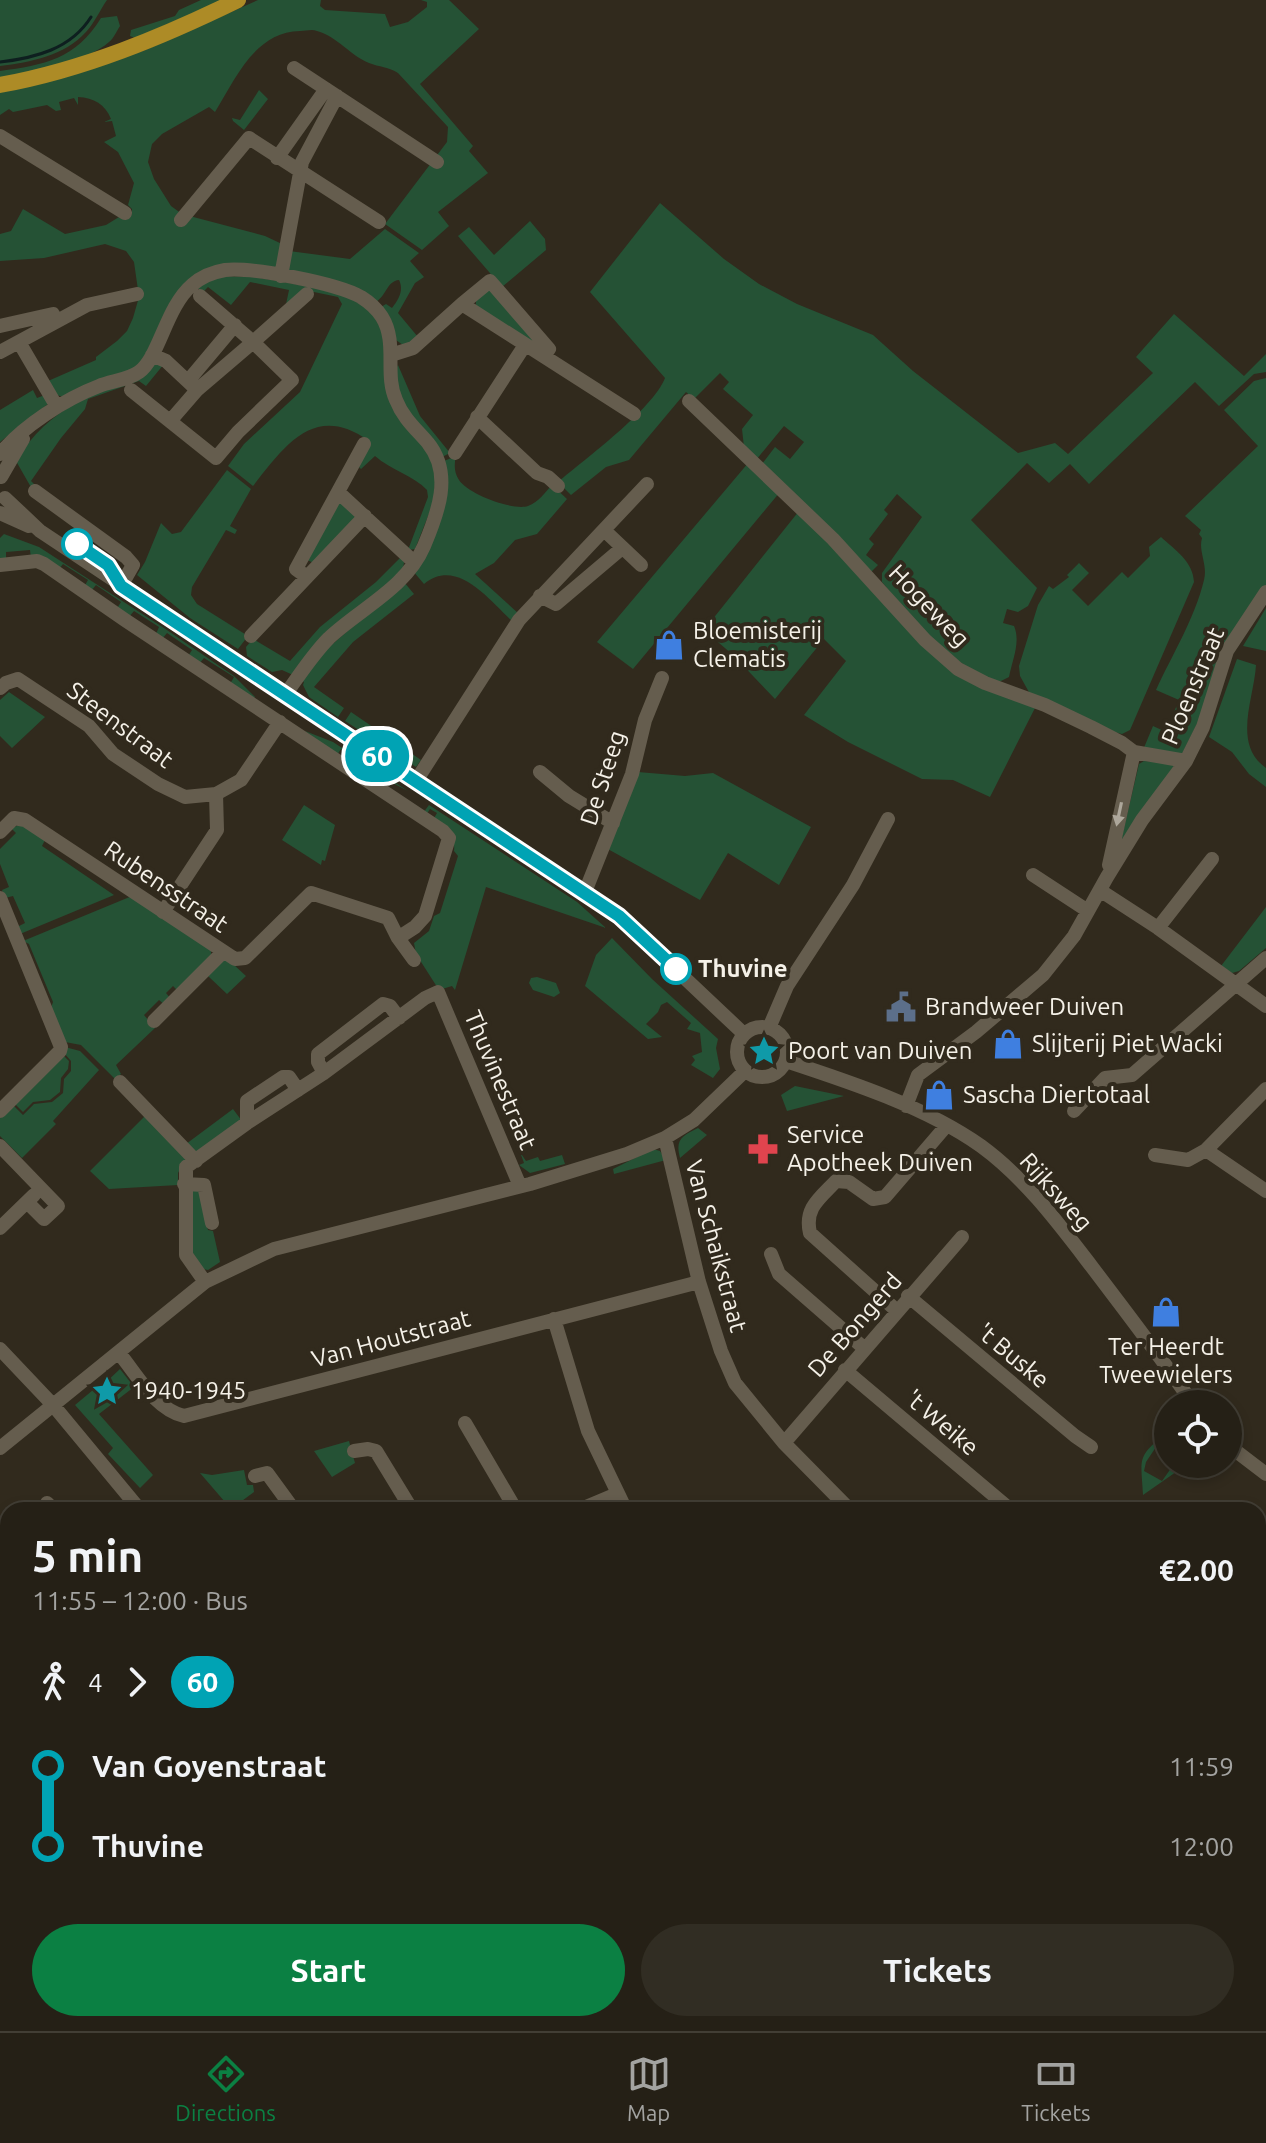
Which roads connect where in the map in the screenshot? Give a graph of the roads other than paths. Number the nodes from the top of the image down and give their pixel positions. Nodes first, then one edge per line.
1 (238, 0) edge
2 (294, 68) dead end
3 (0, 85) edge
4 (331, 93) junction
5 (0, 136) edge
6 (277, 158) junction
7 (437, 162) dead end
8 (300, 172) junction
9 (125, 213) dead end
10 (181, 220) dead end
11 (379, 222) dead end
12 (281, 276) junction
13 (137, 294) dead end
14 (307, 294) dead end
15 (200, 296) dead end
16 (462, 304) junction
17 (56, 321) junction
18 (235, 325) junction
19 (0, 326) edge
20 (19, 342) junction
21 (253, 342) junction
22 (525, 345) junction
23 (0, 352) edge
24 (152, 355) junction
25 (391, 355) junction
26 (544, 356) junction
27 (193, 385) junction
28 (131, 390) dead end
29 (689, 401) dead end
30 (57, 407) junction
31 (634, 414) dead end
32 (477, 417) junction
33 (171, 420) junction
34 (32, 426) junction
35 (364, 444) dead end
36 (455, 453) dead end
37 (0, 454) edge
38 (0, 476) edge
39 (647, 484) dead end
40 (558, 486) dead end
41 (35, 491) dead end
42 (338, 492) junction
43 (2, 507) edge
44 (365, 516) junction
45 (604, 530) junction
46 (621, 549) junction
47 (414, 562) junction
48 (0, 565) edge
49 (641, 565) dead end
50 (307, 577) junction
51 (121, 586) junction
52 (1266, 592) edge
53 (540, 596) junction
54 (251, 636) dead end
55 (662, 678) dead end
56 (0, 688) edge
57 (285, 695) junction
58 (280, 722) junction
59 (1134, 752) junction
60 (1186, 761) junction
61 (540, 772) dead end
62 (416, 781) junction
63 (216, 794) junction
64 (888, 819) dead end
65 (613, 823) junction
66 (0, 832) edge
67 (1212, 859) dead end
68 (1033, 875) dead end
69 (1104, 884) junction
70 (585, 892) junction
71 (0, 898) edge
72 (1088, 911) junction
73 (163, 912) junction
74 (1158, 928) junction
75 (398, 938) junction
76 (223, 952) junction
77 (1266, 958) edge
78 (414, 960) dead end
79 (1236, 983) junction
80 (1266, 1006) edge
81 (154, 1021) dead end
82 (769, 1028) junction
83 (744, 1034) junction
84 (786, 1061) junction
85 (745, 1071) junction
86 (120, 1082) dead end
87 (1266, 1089) edge
88 (906, 1106) junction
89 (0, 1111) edge
90 (1074, 1111) dead end
91 (947, 1125) junction
92 (665, 1138) junction
93 (0, 1146) edge
94 (1206, 1150) junction
95 (1155, 1155) dead end
96 (196, 1161) junction
97 (184, 1184) junction
98 (520, 1186) junction
99 (39, 1188) junction
100 (1266, 1191) edge
101 (27, 1202) junction
102 (212, 1223) dead end
103 (0, 1228) edge
104 (962, 1237) dead end
105 (771, 1254) dead end
106 (205, 1282) junction
107 (699, 1282) junction
108 (908, 1296) junction
109 (896, 1310) junction
110 (554, 1319) junction
111 (0, 1349) edge
112 (865, 1349) junction
113 (119, 1353) junction
114 (845, 1370) junction
115 (1183, 1390) edge
116 (53, 1405) junction
117 (465, 1423) dead end
118 (784, 1443) junction
119 (1091, 1447) dead end
120 (0, 1448) edge
121 (354, 1451) dead end
122 (1242, 1456) edge
123 (1266, 1474) edge
124 (255, 1476) dead end
125 (617, 1494) junction
126 (133, 1502) edge
127 (288, 1502) edge
128 (407, 1502) edge
129 (511, 1502) edge
130 (598, 1502) edge
131 (622, 1502) edge
132 (842, 1502) edge
133 (1002, 1502) edge

1 - 3 main road
2 - 4 street
4 - 6 street
4 - 7 street
4 - 8 street
5 - 9 street
6 - 8 street
6 - 10 street
8 - 11 street
8 - 12 street
12 - 24 street
12 - 25 street
13 - 17 street
14 - 21 street
15 - 18 street
16 - 22 street
16 - 25 street
16 - 26 street
17 - 19 street
17 - 20 street
18 - 21 street
18 - 27 street
20 - 23 street
20 - 30 street
21 - 27 street
21 - 33 street
22 - 26 street
22 - 32 street
24 - 27 street
24 - 30 street
25 - 47 street
26 - 31 street
27 - 33 street
28 - 33 street
29 - 59 street, Hogeweg
30 - 34 street
32 - 36 street
32 - 40 street
34 - 37 street
34 - 38 street
35 - 42 street
38 - 43 street
39 - 45 street
41 - 51 street
42 - 44 street
42 - 50 street
43 - 51 street
44 - 47 street
44 - 50 street
45 - 46 street
45 - 53 street
46 - 49 street
46 - 53 street
47 - 57 street
48 - 58 street
50 - 54 street
51 - 57 street
52 - 60 street, Ploenstraat
53 - 62 street
55 - 65 street, De Steeg
56 - 63 street, Steenstraat
57 - 62 street
58 - 63 street
58 - 75 street
59 - 60 street, Hogeweg
59 -> 69 street, Ploenstraat
60 - 69 street, Ploenstraat
61 - 65 street
62 - 70 street
63 - 73 street
64 - 82 street
65 - 70 street, De Steeg
66 - 73 street, Rubensstraat
67 - 74 street
68 - 72 street
69 - 72 street, Ploenstraat
69 - 74 street
70 - 83 street
71 - 89 street
72 - 88 street, Ploenstraat
73 - 76 street, Rubensstraat
74 - 79 street
75 - 76 street, Rubensstraat
75 - 78 street, Rubensstraat
76 - 81 street
77 - 79 street
79 - 80 street
79 - 90 street
82 - 83 street
82 - 84 street
83 - 85 street
84 - 85 street
84 - 88 street, Rijksweg
85 - 92 street
86 - 96 street
87 - 94 street
88 - 91 street, Rijksweg
91 - 109 street
91 - 115 street, Rijksweg
92 - 98 street
92 - 107 street, Van Schaikstraat
93 - 99 street
94 - 95 street
94 - 100 street
96 - 97 street
96 - 98 street, Thuvinestraat
97 - 102 street
97 - 106 street
98 - 106 street
99 - 101 street
99 - 101 street
101 - 103 street
104 - 108 street, De Bongerd
105 - 112 street
106 - 113 street
107 - 110 street, Van Houtstraat
107 - 118 street, Van Schaikstraat
108 - 109 street, De Bongerd
108 - 119 street, 't Buske
109 - 112 street, De Bongerd
110 - 113 street, Van Houtstraat
110 - 125 street
111 - 116 street
112 - 114 street, De Bongerd
113 - 116 street
114 - 118 street, De Bongerd
114 - 133 street, 't Weike
116 - 120 street
116 - 126 street
117 - 129 street
118 - 132 street, Van Schaikstraat
121 - 128 street
122 - 123 street
124 - 127 street
125 - 130 street
125 - 131 street

